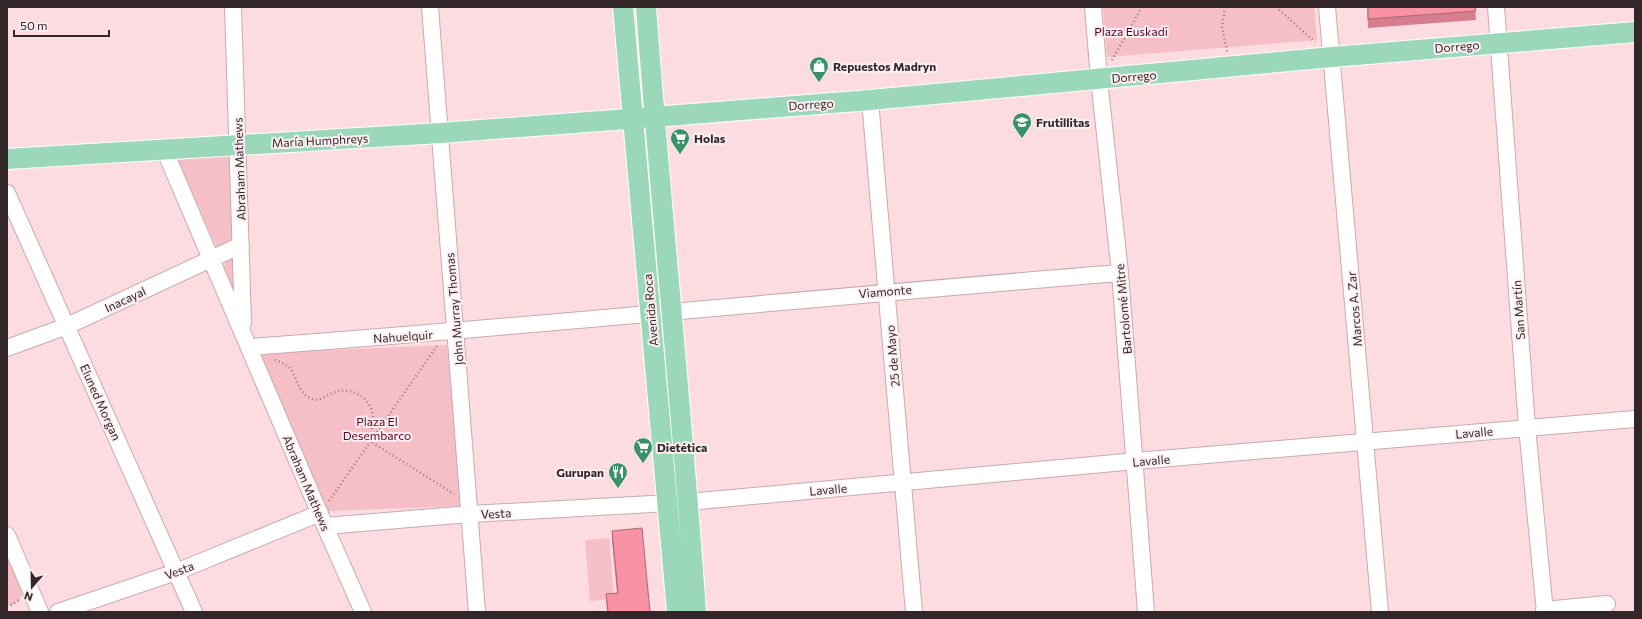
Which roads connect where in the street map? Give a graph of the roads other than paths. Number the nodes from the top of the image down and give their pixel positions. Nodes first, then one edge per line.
1 (233, 7) edge
2 (430, 7) edge
3 (623, 7) edge
4 (646, 7) edge
5 (1093, 7) edge
6 (1327, 7) edge
7 (1496, 7) edge
8 (1635, 32) edge
9 (1499, 43) junction
10 (1332, 57) junction
11 (1099, 79) junction
12 (870, 100) junction
13 (654, 117) junction
14 (633, 118) junction
15 (440, 133) junction
16 (238, 144) junction
17 (164, 149) junction
18 (7, 159) edge
19 (7, 193) edge
20 (241, 245) junction
21 (211, 258) junction
22 (1120, 273) junction
23 (886, 291) junction
24 (670, 311) junction
25 (650, 314) junction
26 (67, 326) junction
27 (243, 331) junction
28 (451, 332) junction
29 (250, 347) junction
30 (7, 348) edge
31 (1635, 418) edge
32 (1527, 427) junction
33 (1365, 442) junction
34 (1136, 461) junction
35 (903, 483) junction
36 (688, 502) junction
37 (667, 503) junction
38 (469, 509) junction
39 (323, 519) junction
40 (7, 535) edge
41 (176, 572) junction
42 (1607, 604) dead end
43 (1544, 611) edge
44 (40, 612) edge
45 (58, 612) edge
46 (194, 612) edge
47 (363, 612) edge
48 (477, 612) edge
49 (677, 612) edge
50 (696, 612) edge
51 (914, 612) edge
52 (1146, 612) edge
53 (1380, 612) edge

1 - 16 street, Abraham Mathews
2 - 15 street, John Murray Thomas
3 - 14 main road, Avenida Roca
4 - 13 main road, Avenida Roca
5 - 11 street, Bartolomé Mitre
6 - 10 street, Marcos A. Zar
7 - 9 street, San Martín
8 - 9 main road, Dorrego
9 - 10 main road, Dorrego
9 - 32 street, San Martín
10 - 11 main road, Dorrego
10 - 33 street, Marcos A. Zar
11 - 12 main road, Dorrego
11 - 22 street, Bartolomé Mitre
12 - 13 main road, Dorrego
12 - 23 street, 25 de Mayo
13 - 14 main road, Dorrego
13 - 24 main road, Avenida Roca
14 - 15 main road, María Humphreys
14 - 25 main road, Avenida Roca
15 - 16 main road, María Humphreys
15 - 28 street, John Murray Thomas
16 - 17 main road, María Humphreys
16 - 20 street, Abraham Mathews
17 - 18 main road, María Humphreys
17 - 21 street, Abraham Mathews
19 - 26 street, Eluned Morgan
20 - 21 street, Inacayal
20 - 27 street, Abraham Mathews
21 - 26 street, Inacayal
21 - 27 street, Abraham Mathews
22 - 23 street, Viamonte
22 - 34 street, Bartolomé Mitre
23 - 24 street, Viamonte
23 - 35 street, 25 de Mayo
24 - 25 street, Viamonte
24 - 36 main road, Avenida Roca
25 - 28 street, Nahuelquir
25 - 37 main road, Avenida Roca
26 - 30 street, Inacayal
26 - 41 street, Eluned Morgan
27 - 29 street, Abraham Mathews
28 - 29 street, Nahuelquir
28 - 38 street, John Murray Thomas
29 - 39 street, Abraham Mathews
31 - 32 street, Lavalle
32 - 33 street, Lavalle
32 - 43 street, San Martín
33 - 34 street, Lavalle
33 - 53 street, Marcos A. Zar
34 - 35 street, Lavalle
34 - 52 street, Bartolomé Mitre
35 - 36 street, Lavalle
35 - 51 street, 25 de Mayo
36 - 37 street, Lavalle
36 - 50 main road, Avenida Roca
37 - 38 street, Vesta
37 - 49 main road, Avenida Roca
38 - 39 street, Vesta
38 - 48 street, John Murray Thomas
39 - 41 street, Vesta
39 - 47 street, Abraham Mathews
40 - 44 street
41 - 45 street, Vesta
41 - 46 street, Eluned Morgan
42 - 43 street

